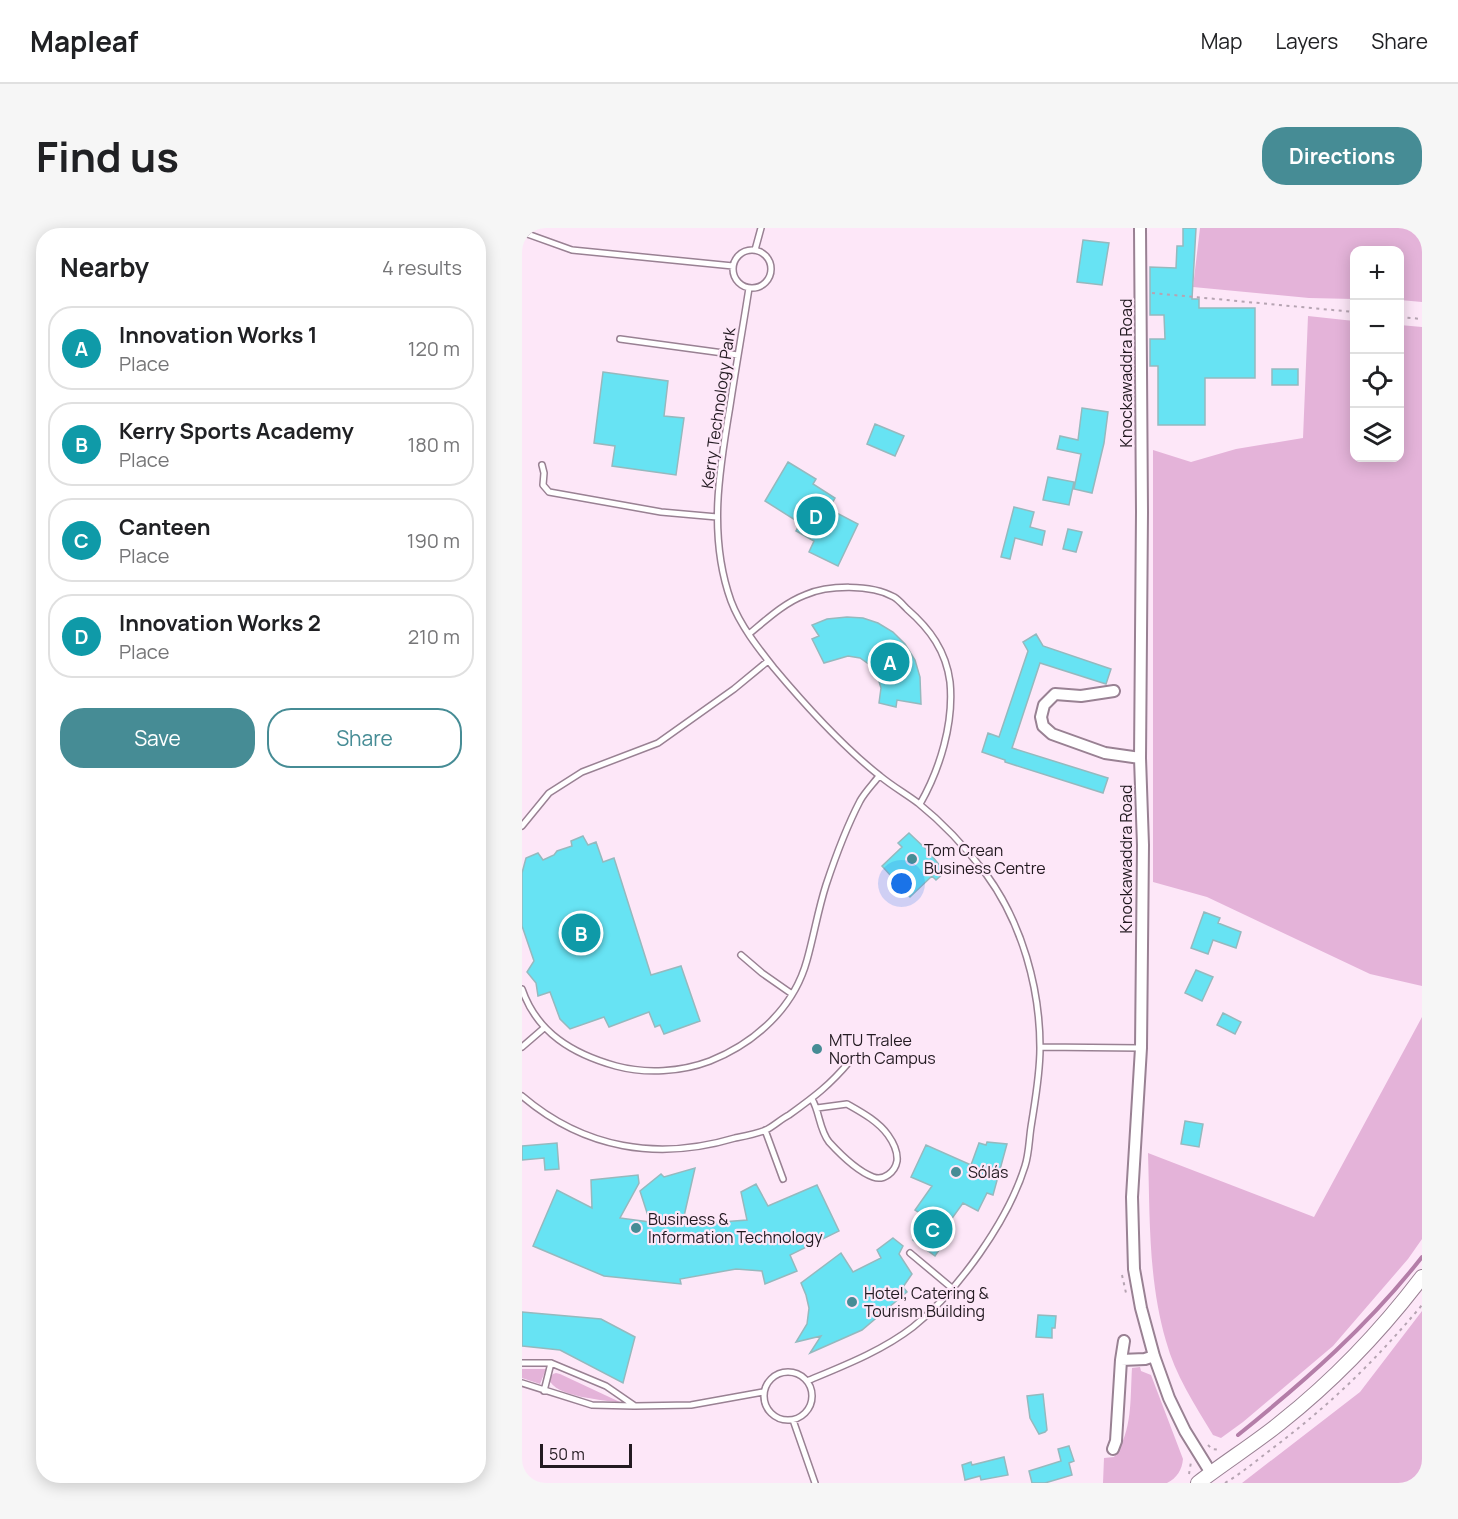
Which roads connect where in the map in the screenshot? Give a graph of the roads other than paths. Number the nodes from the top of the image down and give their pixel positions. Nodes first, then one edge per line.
1 (761, 228) edge
2 (1140, 228) edge
3 (522, 232) edge
4 (755, 250) junction
5 (733, 266) junction
6 (749, 288) junction
7 (620, 339) dead end
8 (738, 356) junction
9 (543, 465) dead end
10 (717, 517) junction
11 (749, 634) junction
12 (768, 660) junction
13 (1114, 692) dead end
14 (1140, 758) junction
15 (879, 776) junction
16 (920, 804) junction
17 (522, 826) edge
18 (741, 955) dead end
19 (522, 989) edge
20 (792, 994) junction
21 (544, 1028) junction
22 (522, 1047) edge
23 (1040, 1047) junction
24 (1140, 1048) junction
25 (850, 1061) dead end
26 (522, 1096) edge
27 (812, 1099) junction
28 (817, 1108) junction
29 (765, 1130) junction
30 (783, 1179) dead end
31 (910, 1253) dead end
32 (1422, 1277) edge
33 (953, 1289) junction
34 (1124, 1341) dead end
35 (1154, 1356) junction
36 (1121, 1360) junction
37 (522, 1363) edge
38 (551, 1363) junction
39 (807, 1381) junction
40 (522, 1383) edge
41 (544, 1391) junction
42 (763, 1392) junction
43 (635, 1406) junction
44 (792, 1420) junction
45 (1113, 1449) dead end
46 (1211, 1473) junction
47 (1191, 1482) edge
48 (815, 1483) edge

1 - 4 lane
2 - 14 street, Knockawaddra Road
3 - 5 lane
4 - 5 lane
4 - 6 lane
5 - 6 lane
6 - 8 lane, Kerry Technology Park
7 - 8 lane
8 - 10 lane, Kerry Technology Park
9 - 10 lane
10 - 11 lane, Kerry Technology Park
11 - 12 lane, Kerry Technology Park
11 - 16 lane
12 - 15 lane, Kerry Technology Park
12 - 17 lane
13 - 14 street
14 - 24 street, Knockawaddra Road
15 - 16 lane, Kerry Technology Park
15 - 20 lane
16 - 23 lane, Kerry Technology Park
18 - 20 lane
19 - 21 lane
20 - 21 lane
21 - 22 lane
23 - 24 lane
23 - 33 lane, Kerry Technology Park
24 - 35 street, Knockawaddra Road
25 - 27 lane
26 - 29 lane
27 - 28 lane
27 - 29 lane
28 - 28 lane
29 - 30 lane
31 - 33 lane
32 - 46 street
33 - 39 lane, Kerry Technology Park
34 - 36 street
35 - 36 street
35 - 46 street, Knockawaddra Road
36 - 45 street
37 - 38 lane
38 - 41 lane
38 - 43 lane
39 - 42 lane
39 - 44 lane
40 - 41 lane
41 - 43 lane
42 - 43 lane
42 - 44 lane
44 - 48 lane
46 - 47 street

